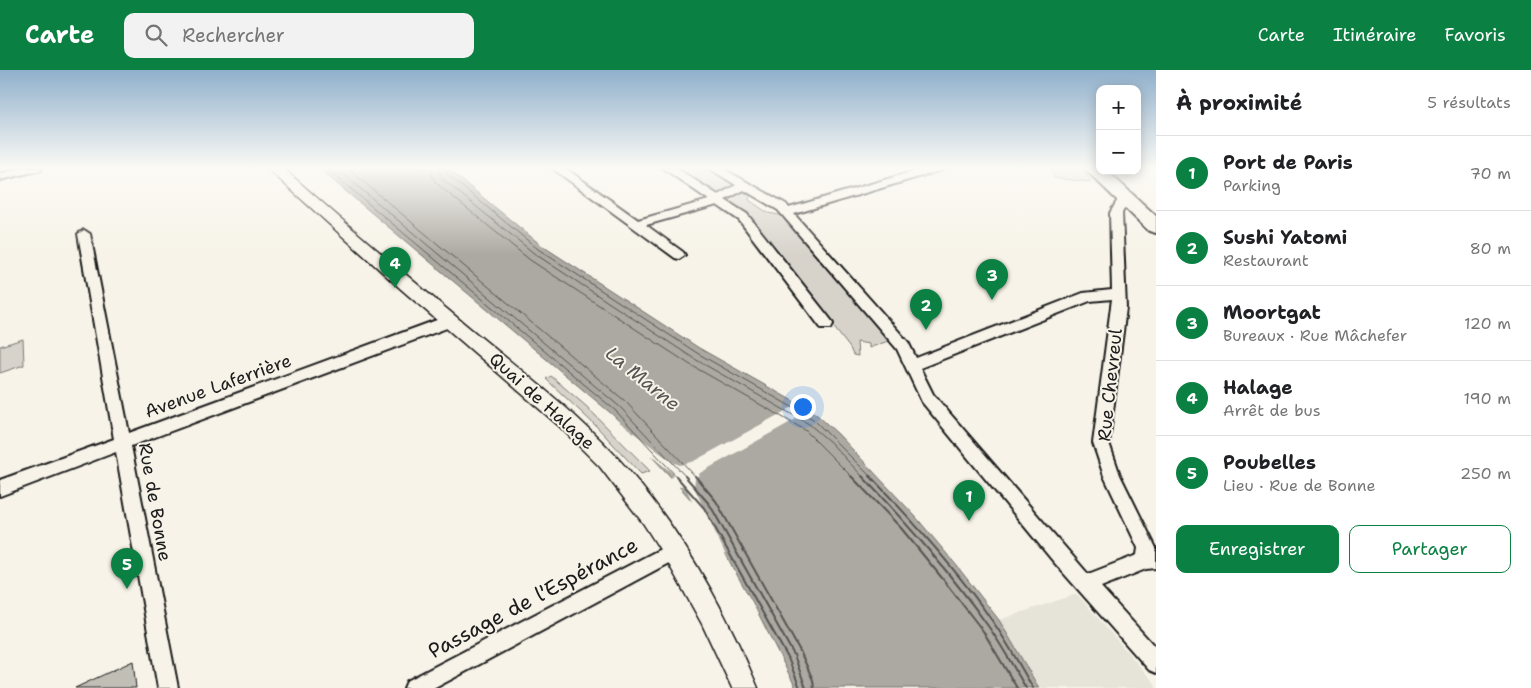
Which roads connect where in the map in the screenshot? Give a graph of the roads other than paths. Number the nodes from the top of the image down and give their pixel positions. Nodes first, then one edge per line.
1 (307, 197) edge
2 (598, 197) edge
3 (713, 197) edge
4 (723, 197) edge
5 (763, 197) edge
6 (839, 197) edge
7 (1143, 197) edge
8 (1124, 198) joint
9 (718, 200) junction
10 (1156, 209) edge
11 (788, 212) junction
12 (636, 224) junction
13 (1156, 227) edge
14 (84, 234) dead end
15 (679, 255) dead end
16 (1119, 294) junction
17 (450, 321) junction
18 (826, 324) dead end
19 (912, 365) junction
20 (123, 442) junction
21 (0, 488) edge
22 (674, 551) junction
23 (1151, 560) edge
24 (1086, 584) junction
25 (1156, 663) edge
26 (742, 687) edge
27 (168, 688) edge
28 (414, 688) edge

1 - 17 street, Quai de Halage
2 - 12 street
3 - 9 street
4 - 9 street
5 - 11 street
6 - 11 street
7 - 10 main road
8 - 13 main road
8 - 16 street, Rue Chevreul
9 - 12 street
9 - 18 street
11 - 19 street
12 - 15 street
14 - 20 street, Rue de Bonne
16 - 19 street
16 - 23 street, Rue Chevreul
17 - 20 street, Avenue Laferrière
17 - 22 street, Quai de Halage
19 - 24 street
20 - 21 street, Avenue Laferrière
20 - 27 street, Rue de Bonne
22 - 26 street, Quai de Halage
22 - 28 street, Passage de l'Espérance
23 - 24 street, Rue Chevreul
24 - 25 street

